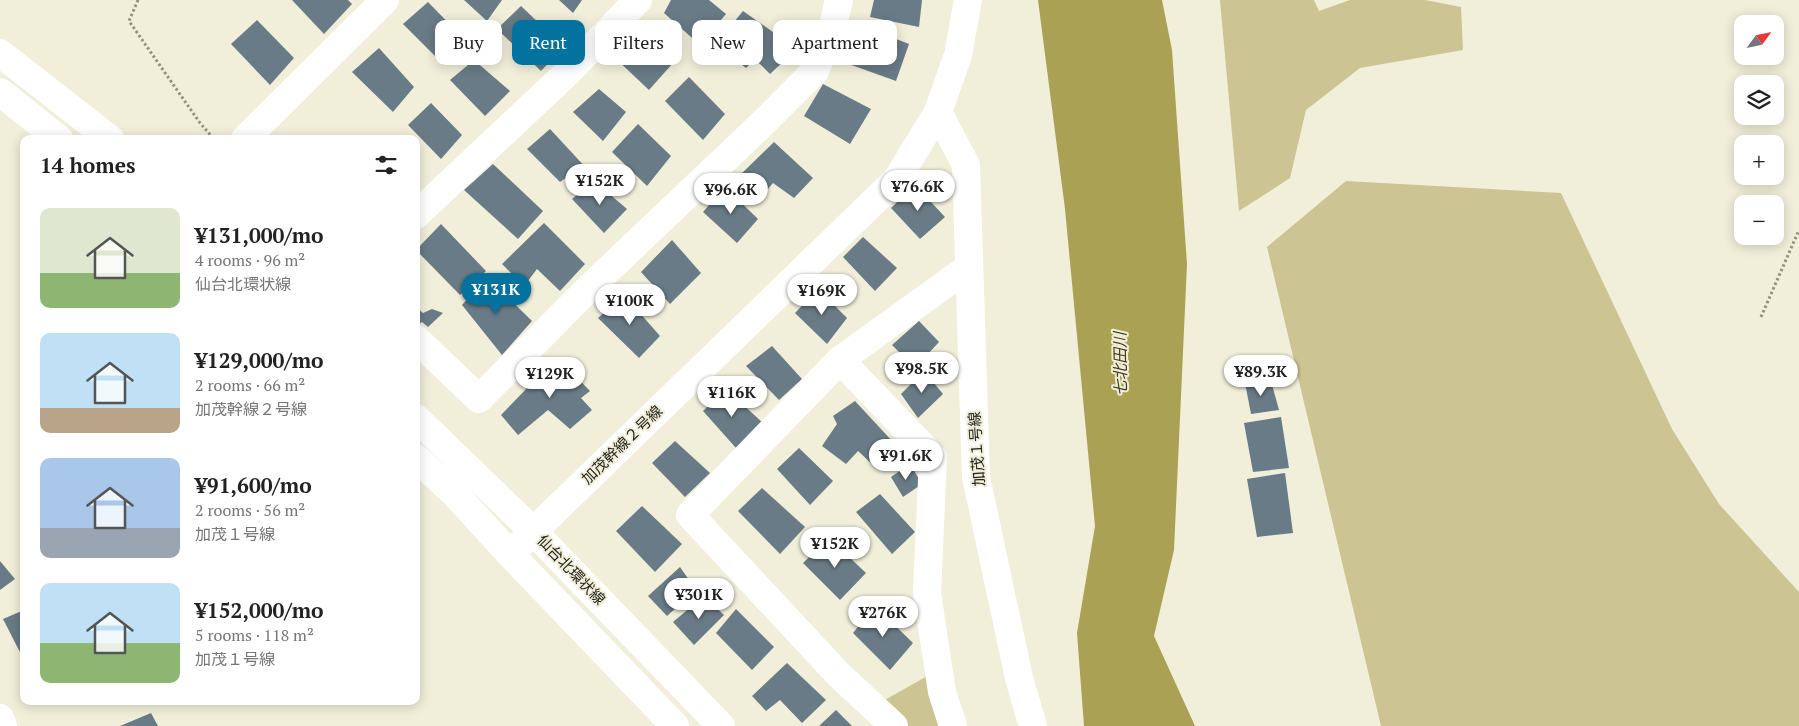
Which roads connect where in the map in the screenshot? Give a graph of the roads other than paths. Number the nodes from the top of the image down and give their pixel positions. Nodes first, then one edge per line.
1 (385, 0) edge
2 (638, 0) edge
3 (838, 0) edge
4 (968, 0) edge
5 (0, 52) edge
6 (0, 92) edge
7 (938, 112) junction
8 (54, 135) edge
9 (105, 135) edge
10 (249, 135) edge
11 (420, 211) edge
12 (969, 267) junction
13 (420, 343) edge
14 (840, 360) junction
15 (420, 422) edge
16 (420, 462) edge
17 (533, 531) junction
18 (510, 554) junction
19 (0, 718) edge
20 (3, 726) edge
21 (675, 726) edge
22 (721, 726) edge
23 (894, 726) edge
24 (953, 726) edge
25 (1034, 726) edge

1 - 10 street
2 - 11 street
3 - 13 street
4 - 7 street, 加茂幹線２号線
5 - 9 street
6 - 8 street
7 - 12 street, 加茂１号線
7 - 17 street, 加茂幹線２号線
12 - 14 street
12 - 25 street, 加茂１号線
14 - 23 street
14 - 24 street
15 - 17 street, 仙台北環状線
16 - 18 street
17 - 18 street, 加茂幹線２号線
17 - 22 street, 仙台北環状線
18 - 21 street
19 - 20 street

